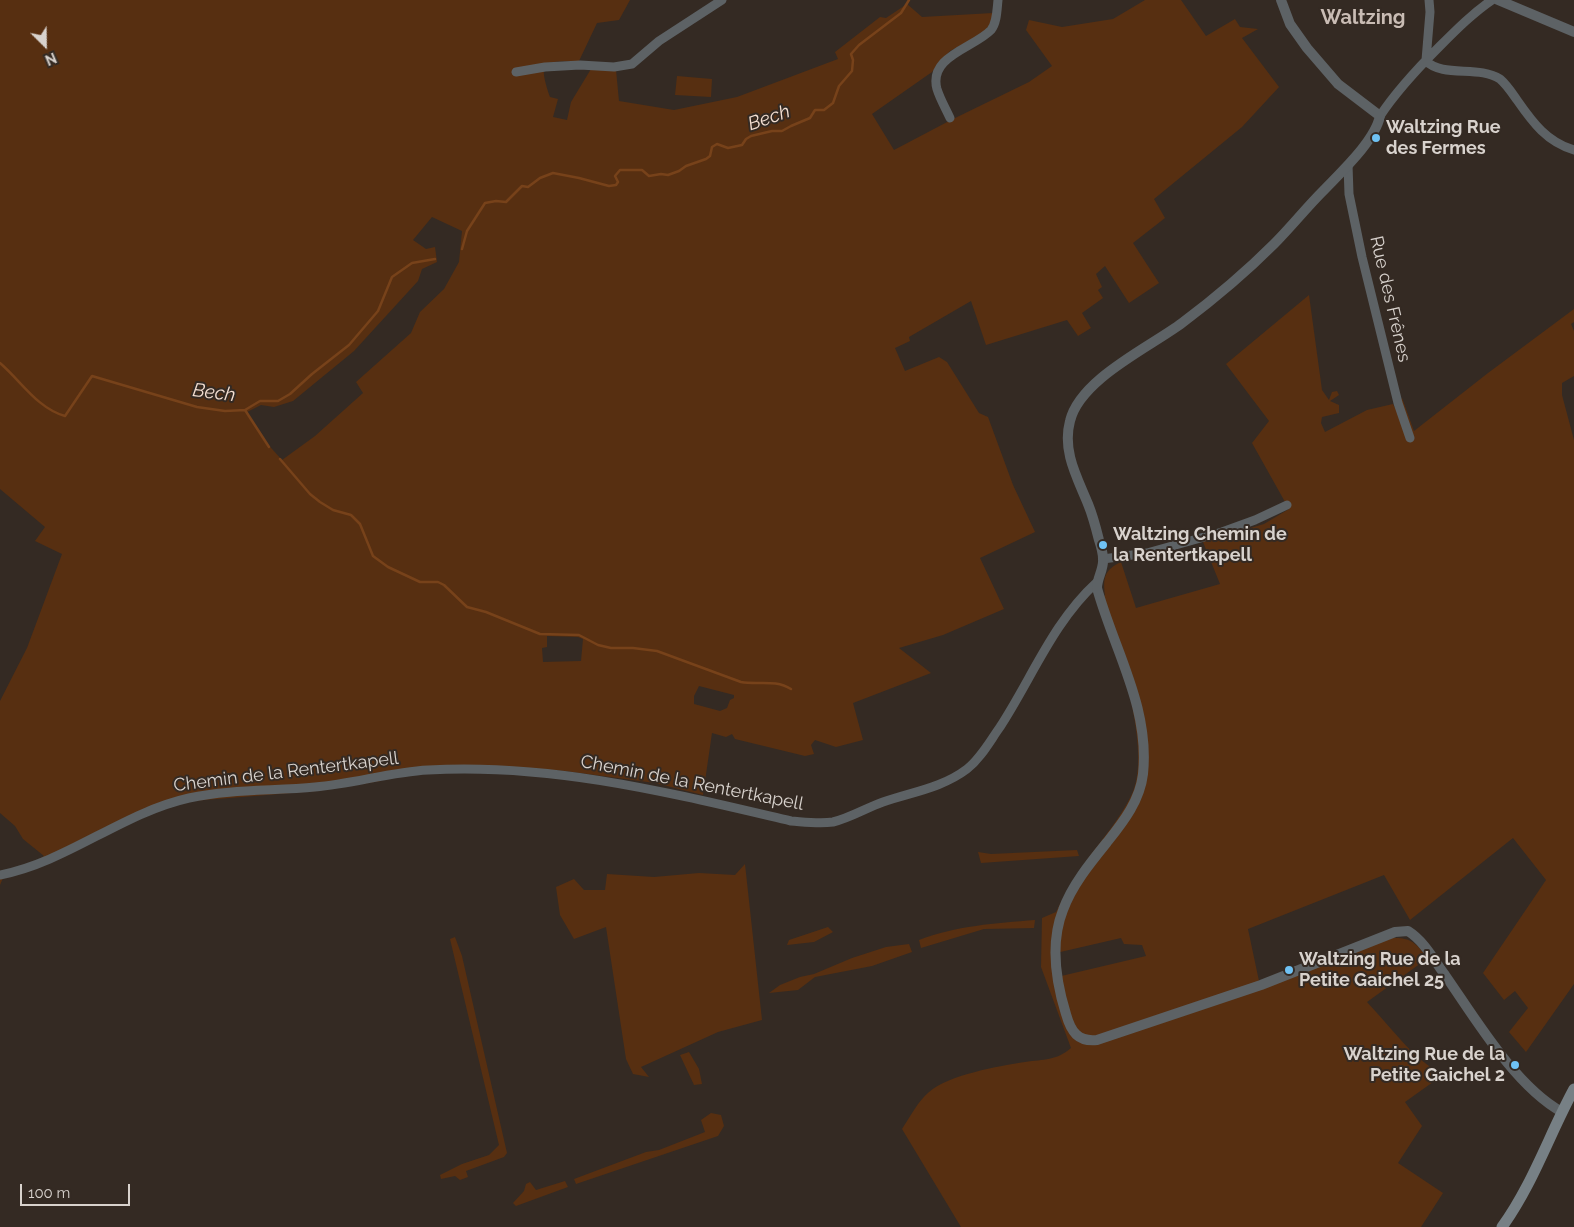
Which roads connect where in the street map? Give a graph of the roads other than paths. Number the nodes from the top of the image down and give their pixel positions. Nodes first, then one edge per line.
1 (722, 0) edge
2 (998, 0) edge
3 (1281, 0) edge
4 (1429, 0) edge
5 (1492, 0) edge
6 (1498, 0) edge
7 (1574, 32) edge
8 (1426, 61) junction
9 (516, 72) dead end
10 (1380, 116) junction
11 (950, 118) dead end
12 (1574, 150) edge
13 (1348, 165) junction
14 (1410, 438) dead end
15 (1287, 505) dead end
16 (1104, 559) junction
17 (1097, 582) junction
18 (0, 876) edge
19 (1574, 1089) edge
20 (1562, 1112) junction
21 (1502, 1227) edge

1 - 9 street
2 - 11 street
3 - 10 street
4 - 8 street
5 - 8 street
6 - 7 street
8 - 10 street
8 - 12 street
10 - 13 street
13 - 14 street, Rue des Frênes
13 - 16 street
15 - 16 street
16 - 17 street
17 - 18 street, Chemin de la Rentertkapell
17 - 20 street
19 - 20 main road
20 - 21 main road

